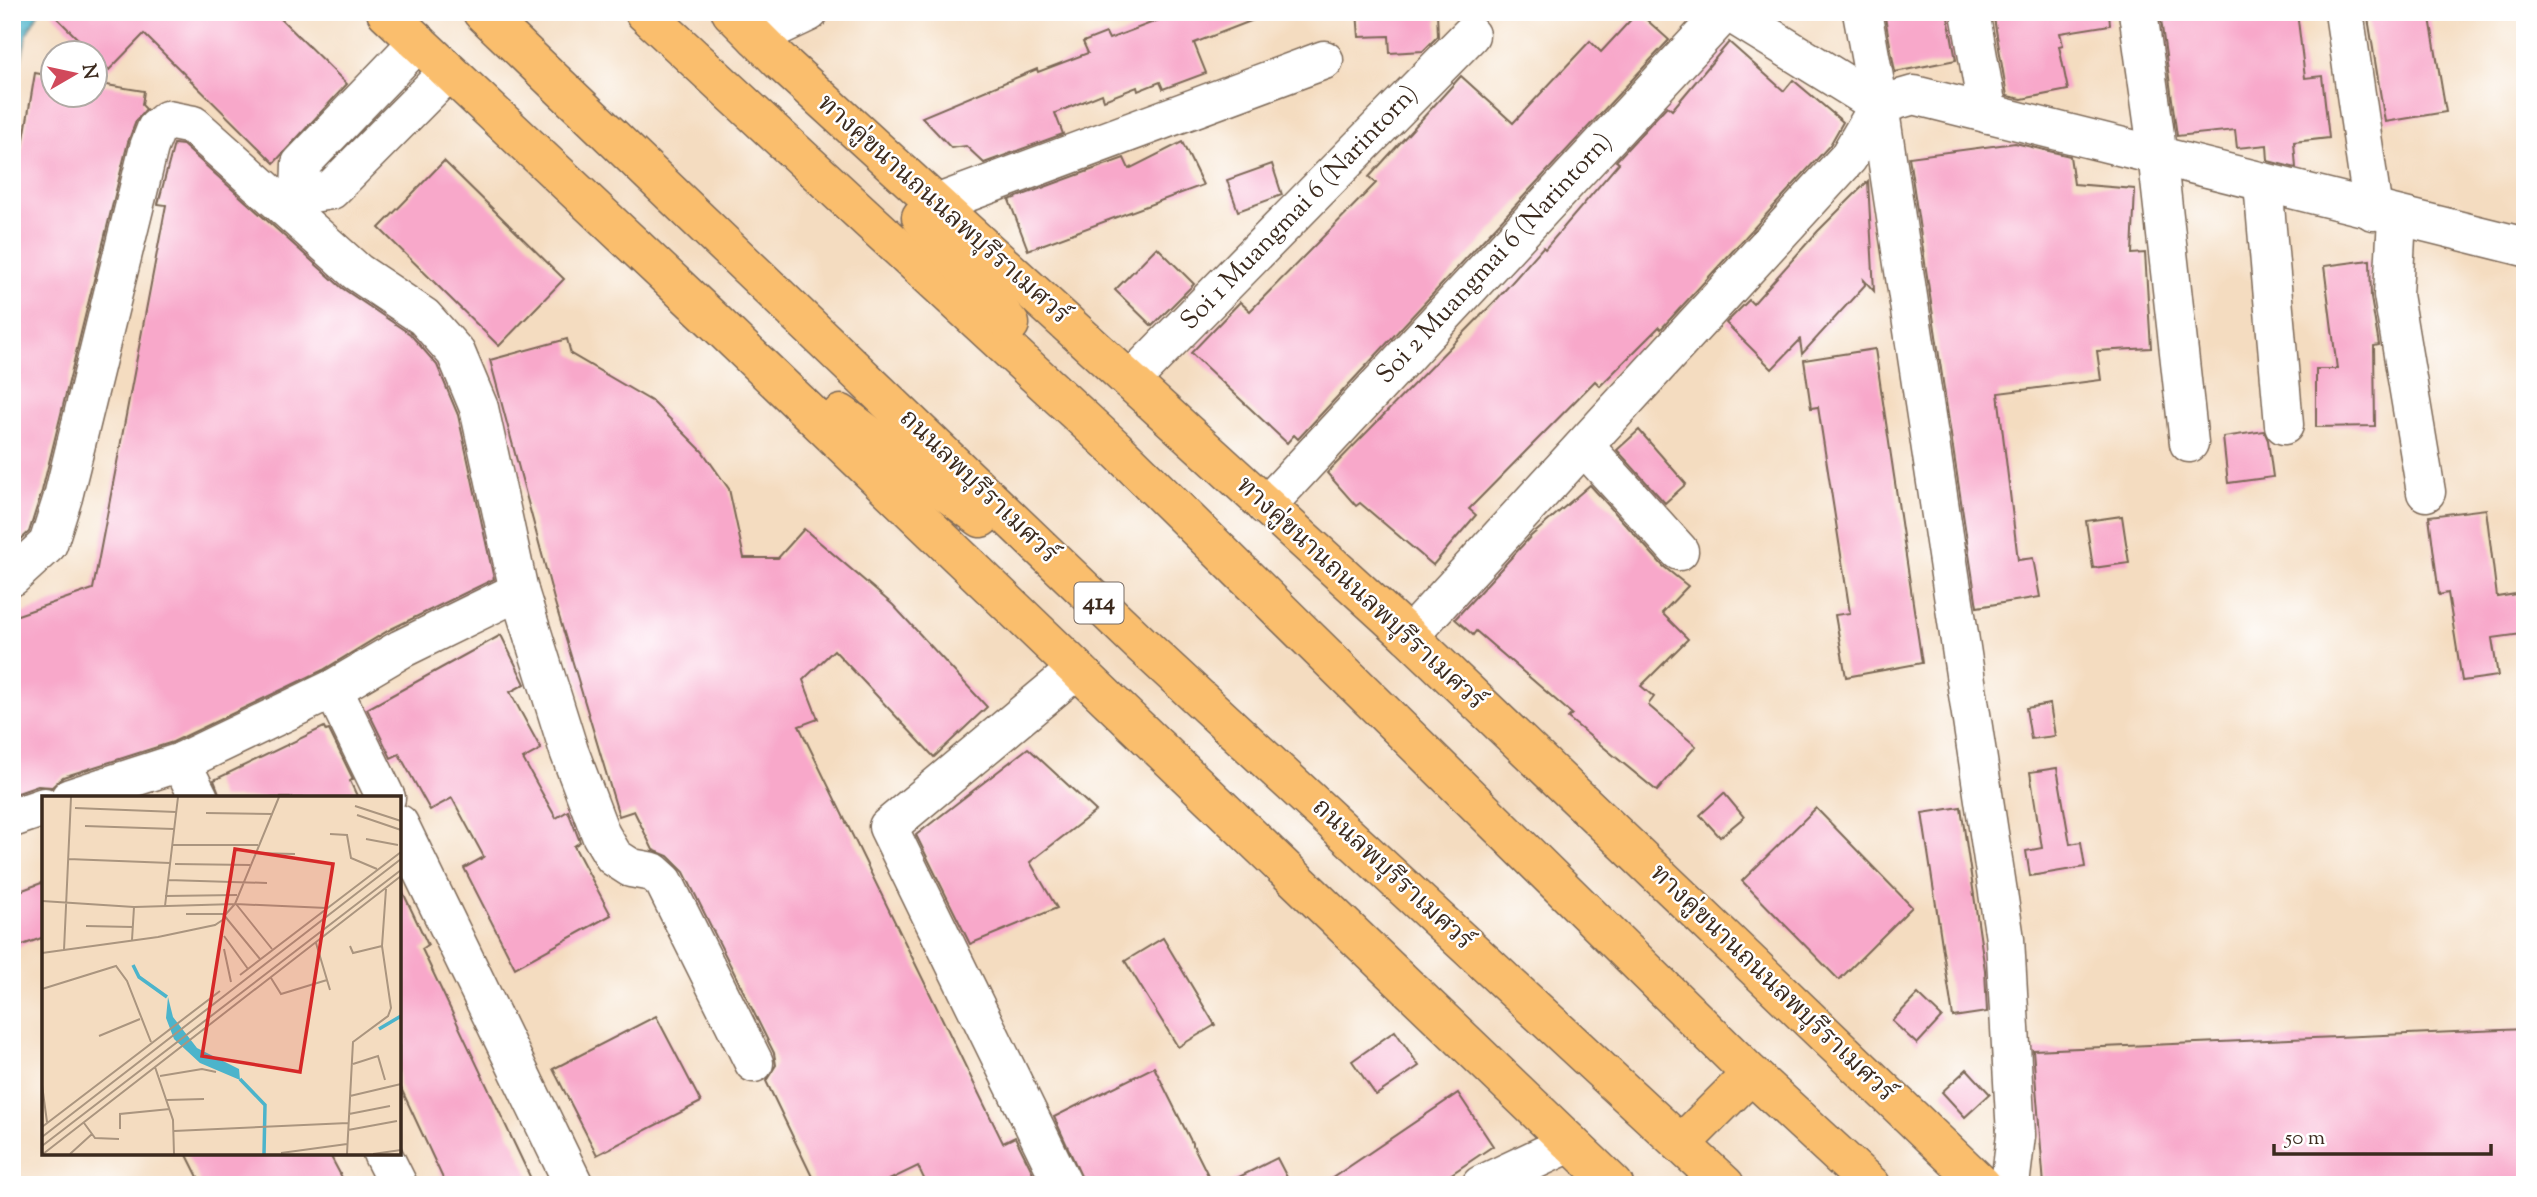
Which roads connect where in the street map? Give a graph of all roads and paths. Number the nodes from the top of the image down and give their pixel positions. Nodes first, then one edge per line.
1 (386, 12) edge
2 (482, 12) edge
3 (644, 12) edge
4 (809, 12) edge
5 (1862, 12) edge
6 (1970, 12) edge
7 (2138, 12) edge
8 (2344, 12) edge
9 (1712, 17) edge
10 (1470, 35) dead end
11 (756, 37) edge
12 (418, 42) junction
13 (1324, 60) dead end
14 (448, 72) junction
15 (1879, 105) junction
16 (1988, 114) junction
17 (2157, 157) junction
18 (2263, 183) junction
19 (294, 202) junction
20 (936, 204) junction
21 (2385, 214) junction
22 (2524, 254) edge
23 (711, 318) junction
24 (1130, 381) junction
25 (2284, 425) dead end
26 (2189, 443) dead end
27 (1585, 447) junction
28 (1116, 449) junction
29 (2427, 492) dead end
30 (1265, 506) junction
31 (1679, 551) dead end
32 (12, 577) edge
33 (519, 591) junction
34 (1409, 636) junction
35 (1142, 645) junction
36 (1076, 670) junction
37 (333, 689) junction
38 (181, 762) junction
39 (76, 796) edge
40 (198, 796) edge
41 (385, 796) edge
42 (42, 808) edge
43 (12, 818) edge
44 (401, 828) edge
45 (754, 1063) dead end
46 (1751, 1074) junction
47 (1570, 1143) junction
48 (1682, 1143) junction
49 (383, 1155) edge
50 (398, 1185) edge
51 (574, 1185) edge
52 (1063, 1185) edge
53 (1480, 1185) edge
54 (1614, 1185) edge
55 (1725, 1185) edge
56 (1871, 1185) edge
57 (1982, 1185) edge
58 (2010, 1185) edge

1 - 12 main road, 414
2 - 35 main road, ถนนลพบุรีราเมศวร์ / 414
3 - 28 main road
4 - 11 street
5 - 15 street
6 - 16 street
7 - 17 street
8 - 21 street
9 - 15 street, Soi 2 Muangmai 6 (Narintorn)
9 - 30 street, Soi 2 Muangmai 6 (Narintorn)
10 - 24 street, Soi 1 Muangmai 6 (Narintorn)
11 - 20 main road, ทางคู่ขนานถนนลพบุรีราเมศวร์
11 - 28 main road
12 - 14 main road, 414
12 - 19 street
13 - 20 street
14 - 19 street
14 - 23 main road, 414
15 - 16 street
15 - 27 street
15 - 58 street
16 - 17 street
17 - 18 street
17 - 26 street
18 - 21 street
18 - 25 street
19 - 32 street
19 - 33 street
20 - 24 main road, ทางคู่ขนานถนนลพบุรีราเมศวร์
21 - 22 street
21 - 29 street
23 - 35 main road
23 - 36 main road, 414
24 - 30 main road, ทางคู่ขนานถนนลพบุรีราเมศวร์
27 - 31 street
27 - 34 street
28 - 46 main road
30 - 34 main road, ทางคู่ขนานถนนลพบุรีราเมศวร์
33 - 37 street
33 - 45 street
34 - 57 main road, ทางคู่ขนานถนนลพบุรีราเมศวร์
35 - 48 main road, ถนนลพบุรีราเมศวร์ / 414
36 - 47 main road, 414
36 - 52 street
37 - 38 street
37 - 41 street
38 - 39 street
38 - 40 street
42 - 43 street
44 - 51 street
46 - 48 main road
46 - 56 main road
47 - 53 street
47 - 54 main road, 414
48 - 55 main road, ถนนลพบุรีราเมศวร์ / 414
49 - 50 street

